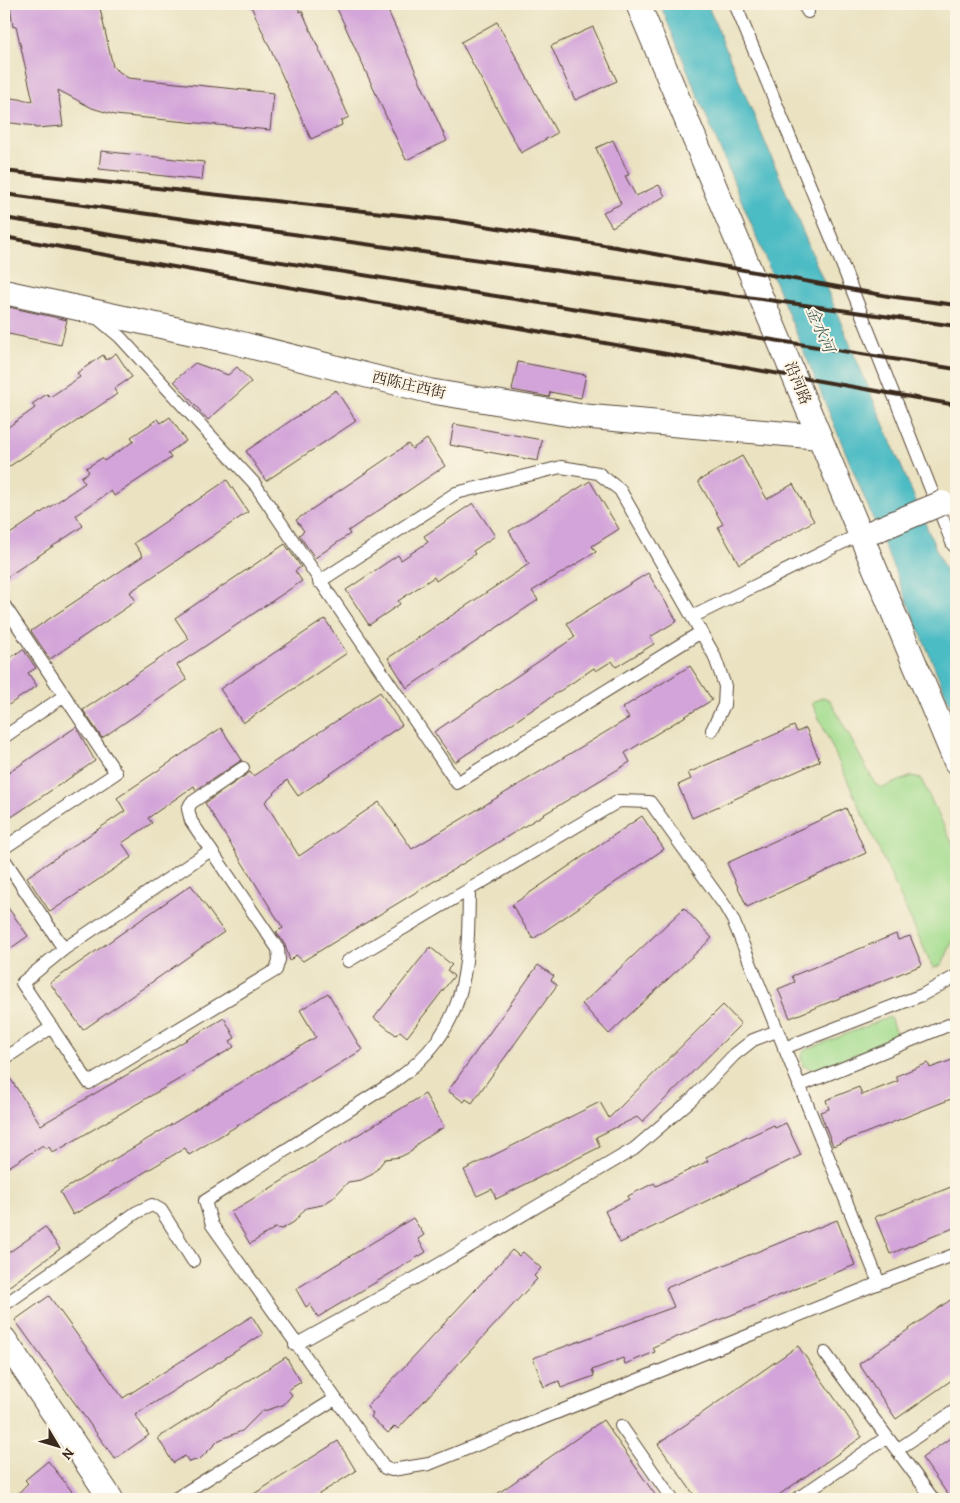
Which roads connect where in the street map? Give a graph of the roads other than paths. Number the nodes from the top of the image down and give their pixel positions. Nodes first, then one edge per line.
1 (638, 4) edge
2 (735, 4) edge
3 (4, 292) edge
4 (89, 311) junction
5 (820, 438) junction
6 (949, 502) edge
7 (864, 534) junction
8 (955, 547) edge
9 (319, 582) junction
10 (4, 605) edge
11 (692, 617) junction
12 (8, 619) edge
13 (701, 632) junction
14 (64, 696) junction
15 (712, 730) dead end
16 (4, 737) edge
17 (956, 762) edge
18 (243, 768) dead end
19 (4, 848) edge
20 (211, 850) junction
21 (4, 859) edge
22 (468, 890) junction
23 (64, 949) junction
24 (348, 961) dead end
25 (956, 976) edge
26 (956, 1022) edge
27 (52, 1027) junction
28 (777, 1031) junction
29 (784, 1048) junction
30 (4, 1059) edge
31 (800, 1086) junction
32 (956, 1254) edge
33 (193, 1261) dead end
34 (878, 1283) junction
35 (4, 1305) edge
36 (4, 1339) edge
37 (295, 1345) junction
38 (825, 1353) dead end
39 (335, 1399) junction
40 (956, 1410) edge
41 (621, 1426) dead end
42 (887, 1437) junction
43 (897, 1450) junction
44 (111, 1499) edge
45 (175, 1499) edge
46 (672, 1499) edge
47 (797, 1499) edge
48 (933, 1499) edge

1 - 5 street, 沿河路
2 - 8 lane
3 - 4 street, 西陈庄西街
4 - 5 street, 西陈庄西街
4 - 9 lane
5 - 7 street, 沿河路
6 - 7 street, bridge
7 - 11 lane
7 - 17 street, 沿河路
9 - 11 lane
9 - 13 lane
10 - 12 lane
11 - 13 lane
12 - 14 lane
13 - 15 lane
14 - 16 lane
14 - 19 lane
18 - 20 lane
20 - 23 lane
20 - 27 lane
21 - 23 lane
22 - 24 lane
22 - 28 lane
22 - 37 lane
23 - 27 lane
25 - 29 lane
26 - 31 lane
27 - 30 lane
28 - 29 lane
28 - 37 lane
29 - 31 lane
31 - 34 lane
32 - 34 lane
33 - 35 lane
34 - 39 lane
36 - 44 street
37 - 39 lane
38 - 42 lane
39 - 45 lane
40 - 43 lane
41 - 46 lane
42 - 43 lane
42 - 47 lane
43 - 48 lane

